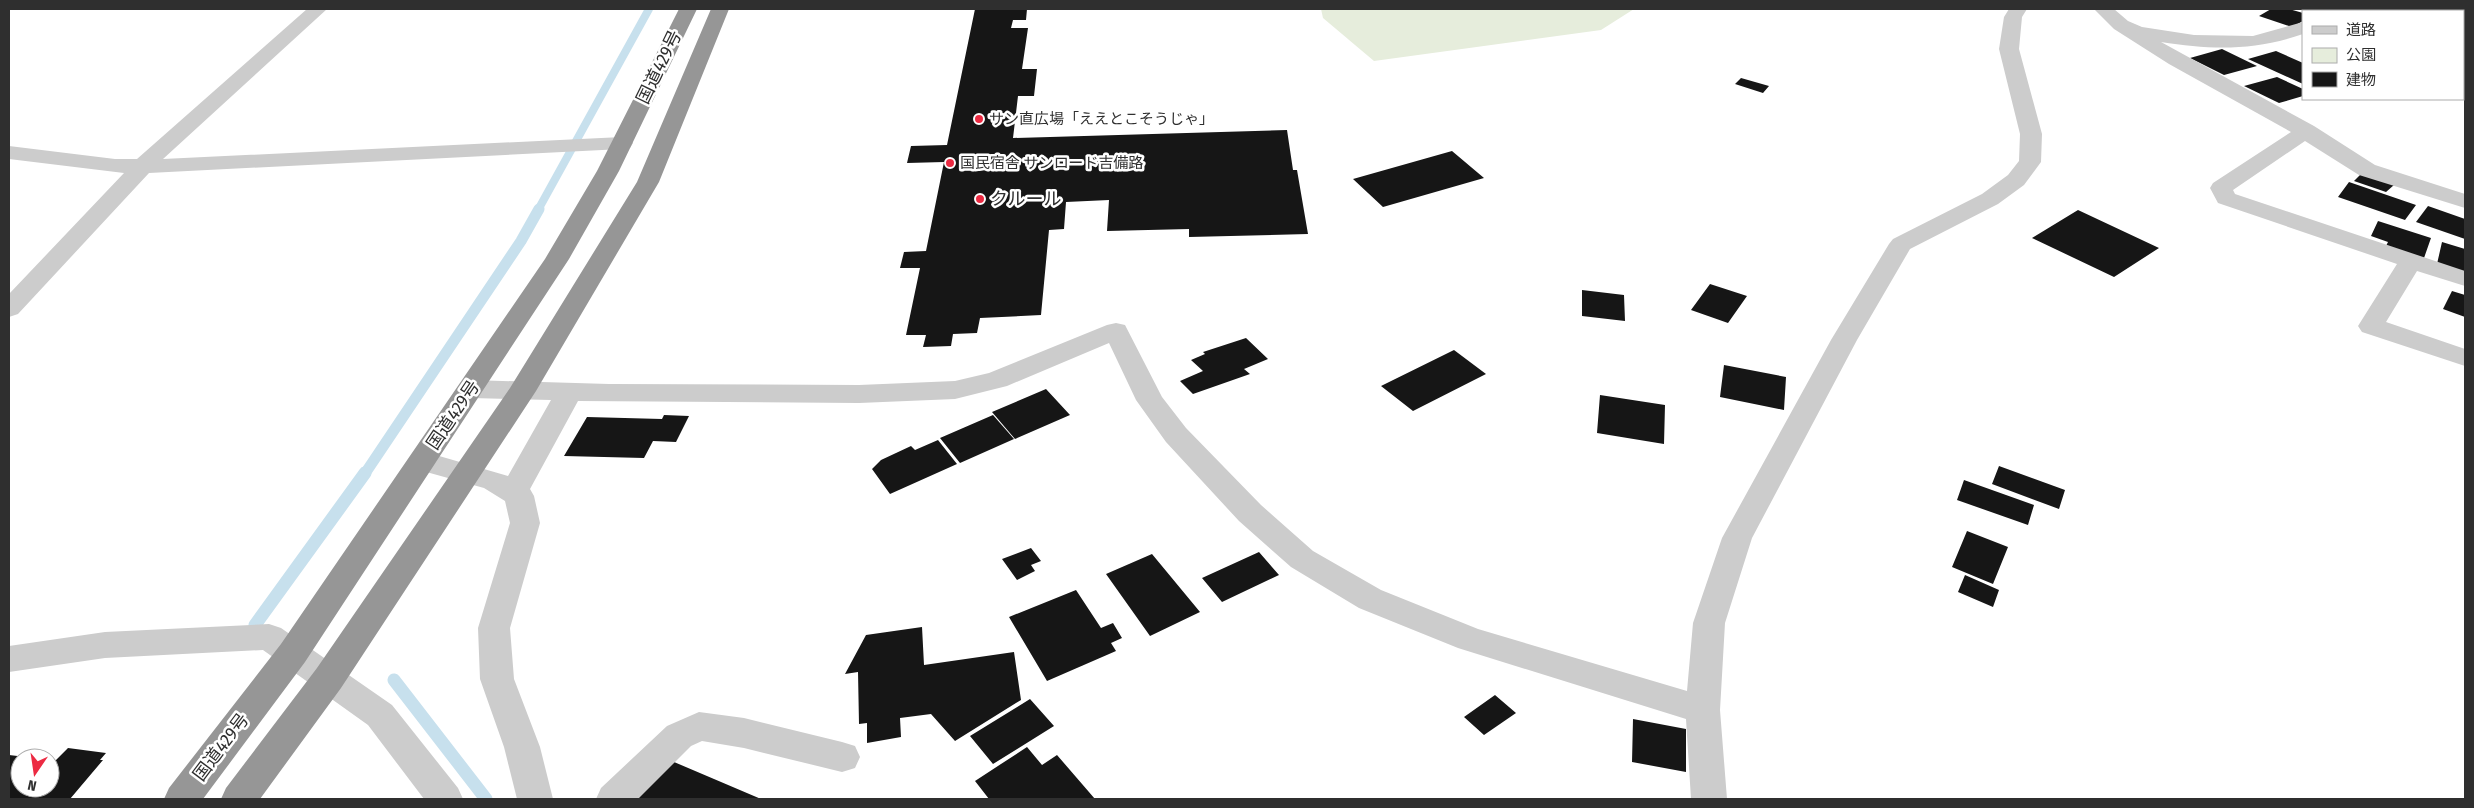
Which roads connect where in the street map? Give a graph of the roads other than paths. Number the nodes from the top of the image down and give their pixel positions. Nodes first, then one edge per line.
1 (318, 9) edge
2 (688, 9) edge
3 (720, 9) edge
4 (2018, 9) edge
5 (2103, 9) edge
6 (2123, 26) junction
7 (2302, 28) edge
8 (2306, 131) junction
9 (622, 143) junction
10 (9, 152) edge
11 (143, 166) junction
12 (2465, 201) edge
13 (2411, 261) junction
14 (2465, 279) edge
15 (9, 309) edge
16 (2465, 358) edge
17 (471, 389) junction
18 (522, 391) junction
19 (569, 393) junction
20 (422, 462) junction
21 (468, 474) junction
22 (513, 492) junction
23 (293, 653) junction
24 (9, 659) edge
25 (329, 678) junction
26 (1703, 710) junction
27 (842, 756) dead end
28 (182, 799) edge
29 (239, 799) edge
30 (445, 799) edge
31 (535, 799) edge
32 (614, 799) edge
33 (1710, 799) edge

1 - 11 street
2 - 9 highway, 国道429号
3 - 18 highway, 国道429号
4 - 26 street
5 - 6 street
6 - 7 street
6 - 8 street
8 - 12 street
8 - 13 street
9 - 11 street
9 - 17 highway, 国道429号
10 - 11 street
11 - 15 street
13 - 14 street
13 - 16 street
17 - 18 street
17 - 20 highway, 国道429号
18 - 19 street
18 - 21 highway, 国道429号
19 - 22 street
19 - 26 street
20 - 21 street
20 - 23 highway, 国道429号
21 - 22 street
21 - 25 highway, 国道429号
22 - 31 street
23 - 24 street
23 - 25 street
23 - 28 highway, 国道429号
25 - 29 highway, 国道429号
25 - 30 street
26 - 33 street
27 - 32 street

